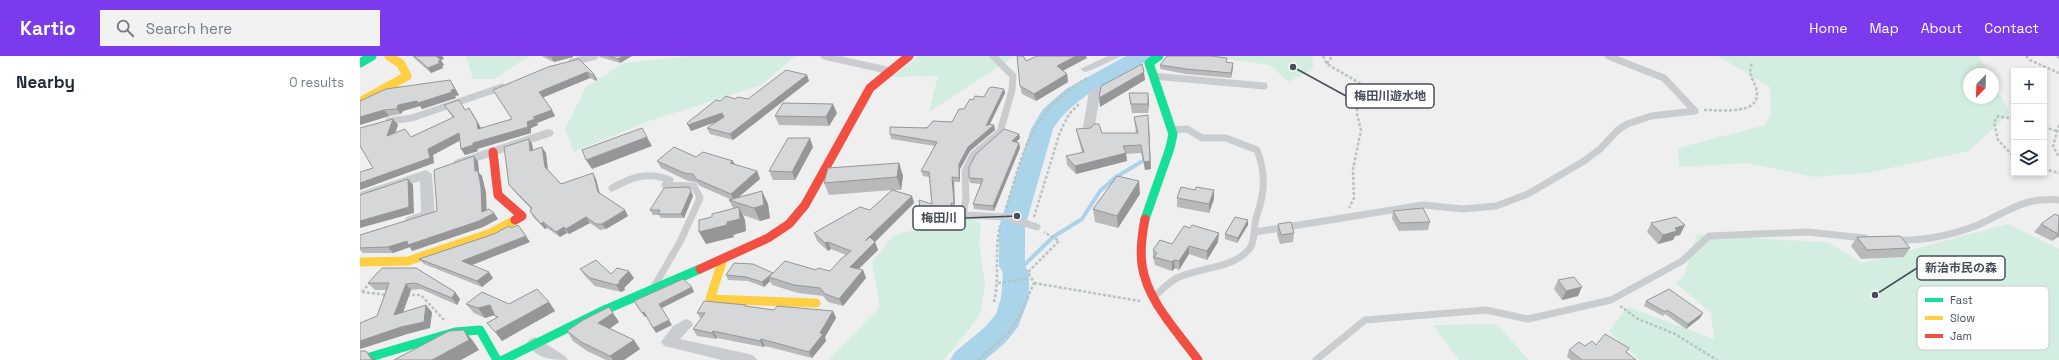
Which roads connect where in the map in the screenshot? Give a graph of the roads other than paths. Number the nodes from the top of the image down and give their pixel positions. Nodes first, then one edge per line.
1 (372, 56) edge
2 (390, 56) edge
3 (595, 56) edge
4 (824, 56) edge
5 (909, 56) edge
6 (993, 56) edge
7 (1117, 56) edge
8 (1159, 56) edge
9 (1608, 56) edge
10 (360, 63) edge
11 (565, 64) edge
12 (891, 71) junction
13 (1087, 73) road end
14 (1129, 74) edge
15 (1153, 76) junction
16 (508, 85) edge
17 (1264, 86) dead end
18 (360, 102) edge
19 (389, 121) joint
20 (376, 124) edge
21 (1171, 130) junction
22 (1088, 132) edge
23 (548, 133) dead end
24 (493, 152) junction
25 (426, 174) junction
26 (612, 188) dead end
27 (360, 198) edge
28 (2059, 200) edge
29 (400, 224) edge
30 (1034, 227) road end
31 (1255, 232) junction
32 (1870, 239) edge
33 (1885, 240) edge
34 (724, 259) junction
35 (360, 262) edge
36 (654, 287) junction
37 (1154, 296) junction
38 (816, 303) dead end
39 (686, 325) dead end
40 (535, 343) junction
41 (360, 360) edge
42 (497, 360) edge
43 (503, 360) edge
44 (560, 360) edge
45 (749, 360) edge
46 (1198, 360) edge
47 (1316, 360) edge

1 - 10 street
2 - 18 street
3 - 11 lane
4 - 12 lane
5 - 12 street
6 - 30 lane
7 - 13 street
8 - 15 street
9 - 31 lane
12 - 34 street
14 - 22 street
15 - 17 lane
15 - 21 street
16 - 19 lane
19 - 20 street
21 - 31 lane
21 - 37 street
23 - 24 street
24 - 25 street
24 - 35 street
25 - 27 street
25 - 29 street
26 - 36 lane
28 - 33 lane
31 - 37 lane
32 - 47 lane
34 - 36 street
34 - 38 street
36 - 40 street
37 - 46 street
39 - 45 street
40 - 43 street
40 - 44 street
41 - 42 street

